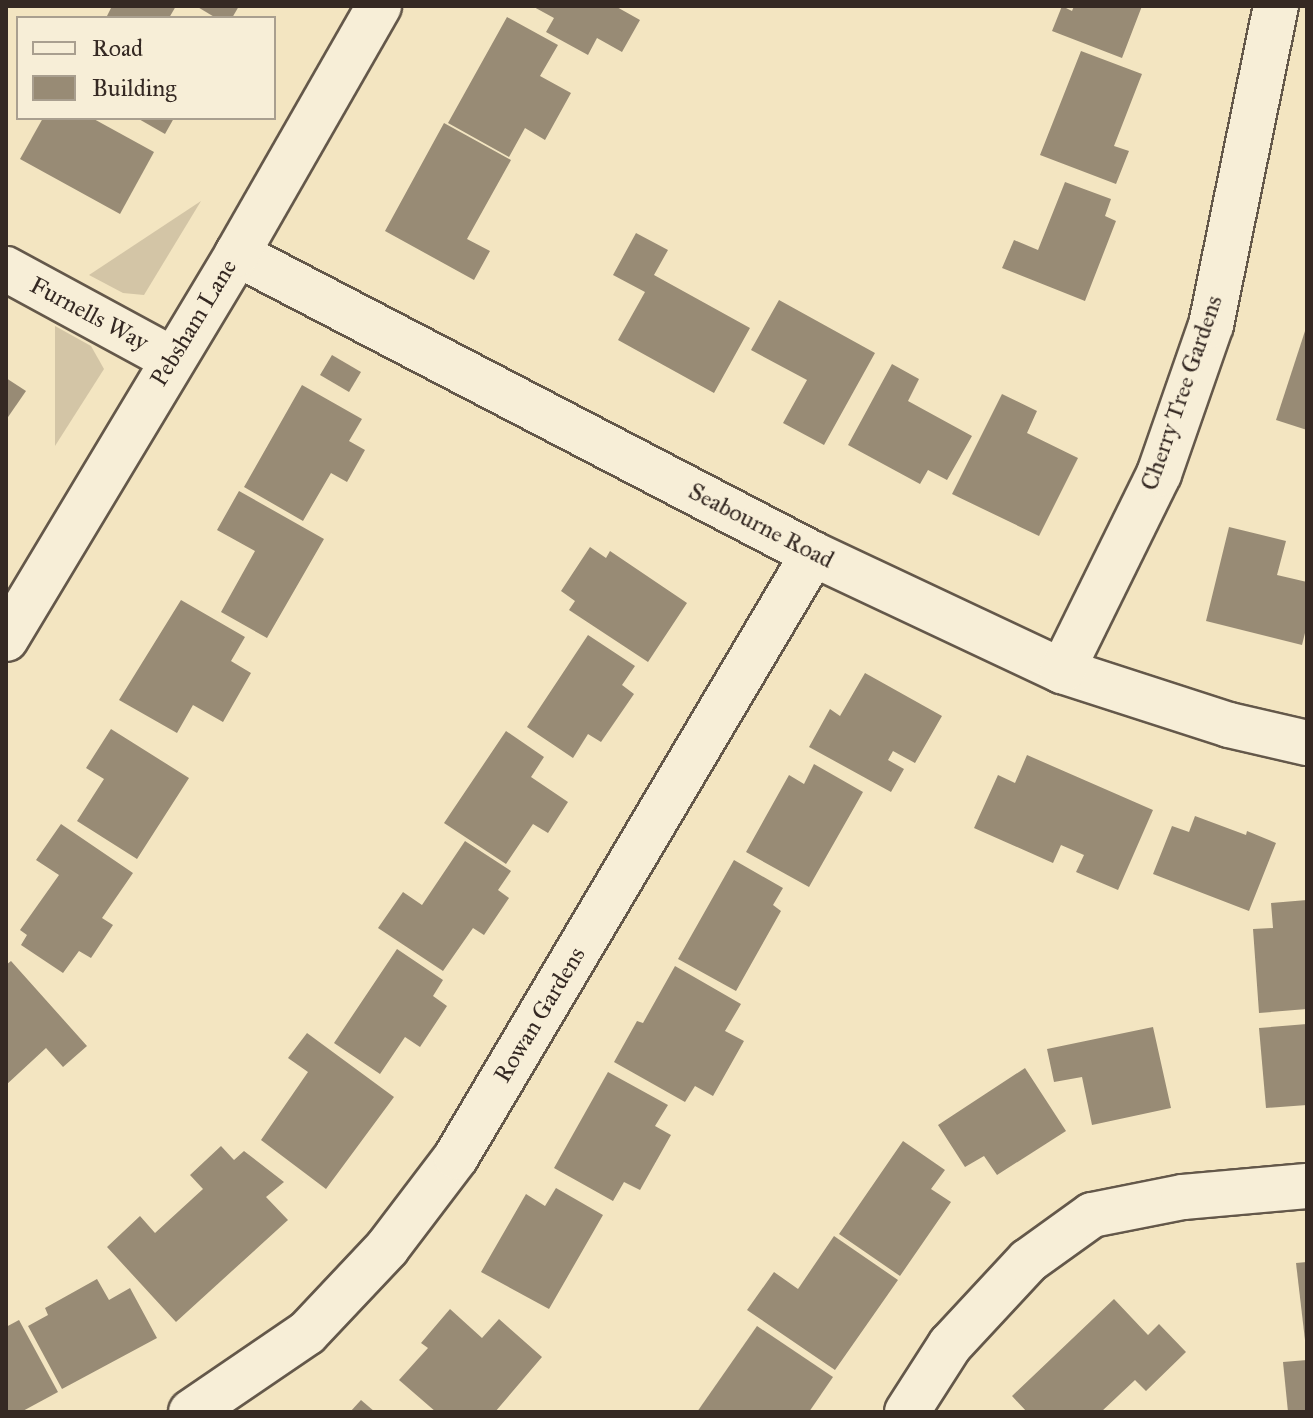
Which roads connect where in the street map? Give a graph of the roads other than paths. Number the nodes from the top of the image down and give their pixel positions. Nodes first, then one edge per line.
1 (379, 6) edge
2 (1276, 6) edge
3 (237, 254) junction
4 (6, 269) edge
5 (172, 359) junction
6 (813, 554) junction
7 (6, 639) edge
8 (1062, 671) junction
9 (1307, 743) edge
10 (1307, 1186) edge
11 (191, 1412) edge
12 (907, 1412) edge

1 - 3 street, Pebsham Lane
2 - 8 street, Cherry Tree Gardens
3 - 5 street, Pebsham Lane
3 - 6 street, Seabourne Road
4 - 5 street, Furnells Way
5 - 7 street, Pebsham Lane
6 - 8 street, Seabourne Road
6 - 11 street, Rowan Gardens
8 - 9 street, Seabourne Road
10 - 12 street

